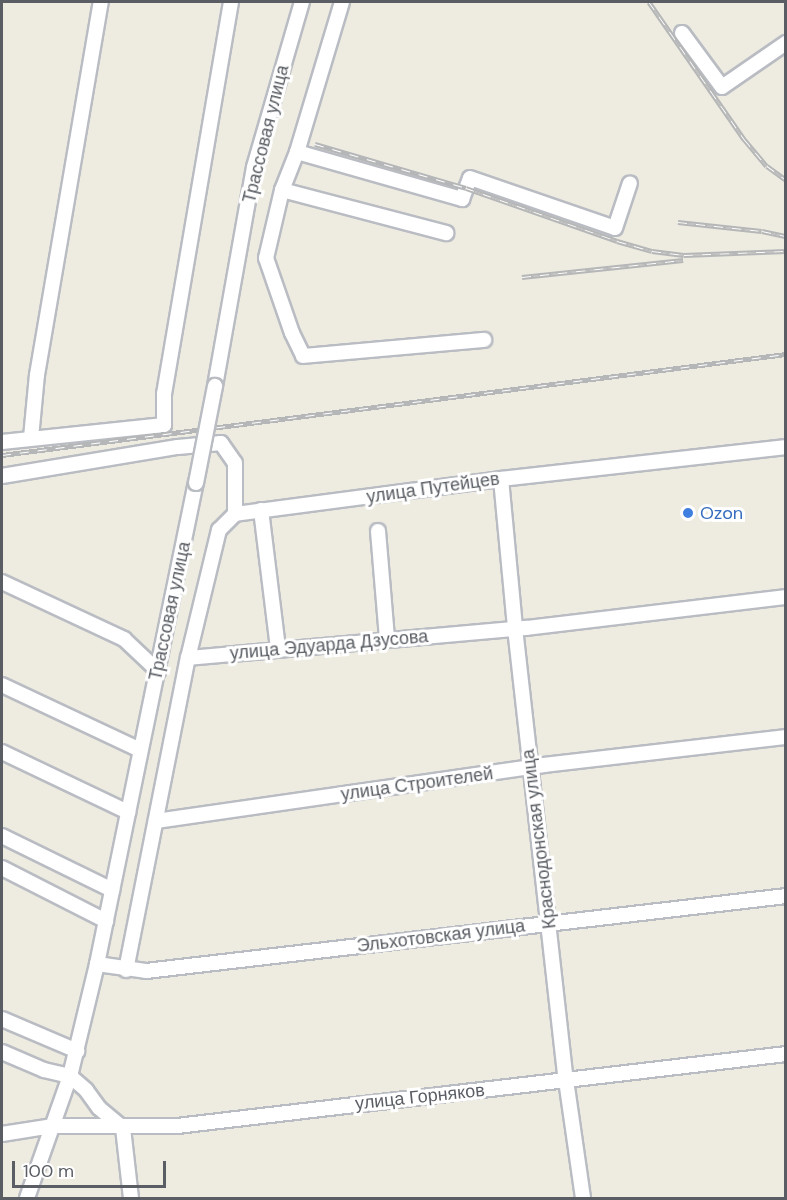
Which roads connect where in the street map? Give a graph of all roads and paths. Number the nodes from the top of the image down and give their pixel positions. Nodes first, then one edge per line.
1 (101, 2) edge
2 (231, 2) edge
3 (302, 2) edge
4 (342, 2) edge
5 (682, 33) dead end
6 (786, 43) edge
7 (297, 152) junction
8 (630, 183) dead end
9 (282, 190) junction
10 (446, 232) dead end
11 (484, 340) dead end
12 (31, 438) junction
13 (2, 442) edge
14 (786, 447) edge
15 (2, 476) edge
16 (501, 479) junction
17 (261, 510) junction
18 (235, 513) junction
19 (378, 531) dead end
20 (2, 582) edge
21 (786, 597) edge
22 (515, 628) junction
23 (387, 639) junction
24 (278, 648) junction
25 (188, 658) junction
26 (158, 670) junction
27 (2, 685) edge
28 (786, 737) edge
29 (140, 750) junction
30 (2, 752) edge
31 (531, 769) junction
32 (128, 812) junction
33 (156, 821) junction
34 (2, 836) edge
35 (2, 868) edge
36 (112, 890) junction
37 (786, 896) edge
38 (106, 921) junction
39 (549, 923) junction
40 (98, 964) junction
41 (126, 970) junction
42 (2, 1020) edge
43 (77, 1051) junction
44 (2, 1052) edge
45 (786, 1054) edge
46 (70, 1076) junction
47 (566, 1080) junction
48 (53, 1126) junction
49 (123, 1128) junction
50 (2, 1134) edge
51 (27, 1198) edge
52 (131, 1198) edge
53 (583, 1198) edge

1 - 12 street
2 - 12 street
3 - 26 street, Трассовая улица, bridge
4 - 7 street
5 - 6 street
7 - 8 street
7 - 9 street
9 - 10 street
9 - 11 street
12 - 13 street
14 - 16 street, улица Путейцев
15 - 18 street
16 - 17 street, улица Путейцев
16 - 22 street, Краснодонская улица
17 - 18 street, улица Путейцев
17 - 24 street
18 - 25 street
19 - 23 street
20 - 26 street
21 - 22 street, улица Эдуарда Дзусова
22 - 23 street, улица Эдуарда Дзусова
22 - 31 street, Краснодонская улица
23 - 24 street, улица Эдуарда Дзусова
24 - 25 street, улица Эдуарда Дзусова
25 - 33 street
26 - 29 street, Трассовая улица
27 - 29 street
28 - 31 street, улица Строителей
29 - 32 street, Трассовая улица
30 - 32 street
31 - 33 street, улица Строителей
31 - 39 street, Краснодонская улица
32 - 36 street, Трассовая улица
33 - 41 street
34 - 36 street
35 - 38 street
36 - 38 street, Трассовая улица
37 - 39 street, Эльхотовская улица
38 - 40 street, Трассовая улица
39 - 41 street, Эльхотовская улица
39 - 47 street, Краснодонская улица
40 - 41 street, Эльхотовская улица
40 - 43 street, Трассовая улица
42 - 43 street
43 - 46 street, Трассовая улица
44 - 46 street
45 - 47 street, улица Горняков
46 - 48 street, Трассовая улица
46 - 49 street
47 - 49 street, улица Горняков
47 - 53 street, Краснодонская улица
48 - 49 street, улица Горняков
48 - 50 street, улица Горняков
48 - 51 street, Трассовая улица
49 - 52 street

